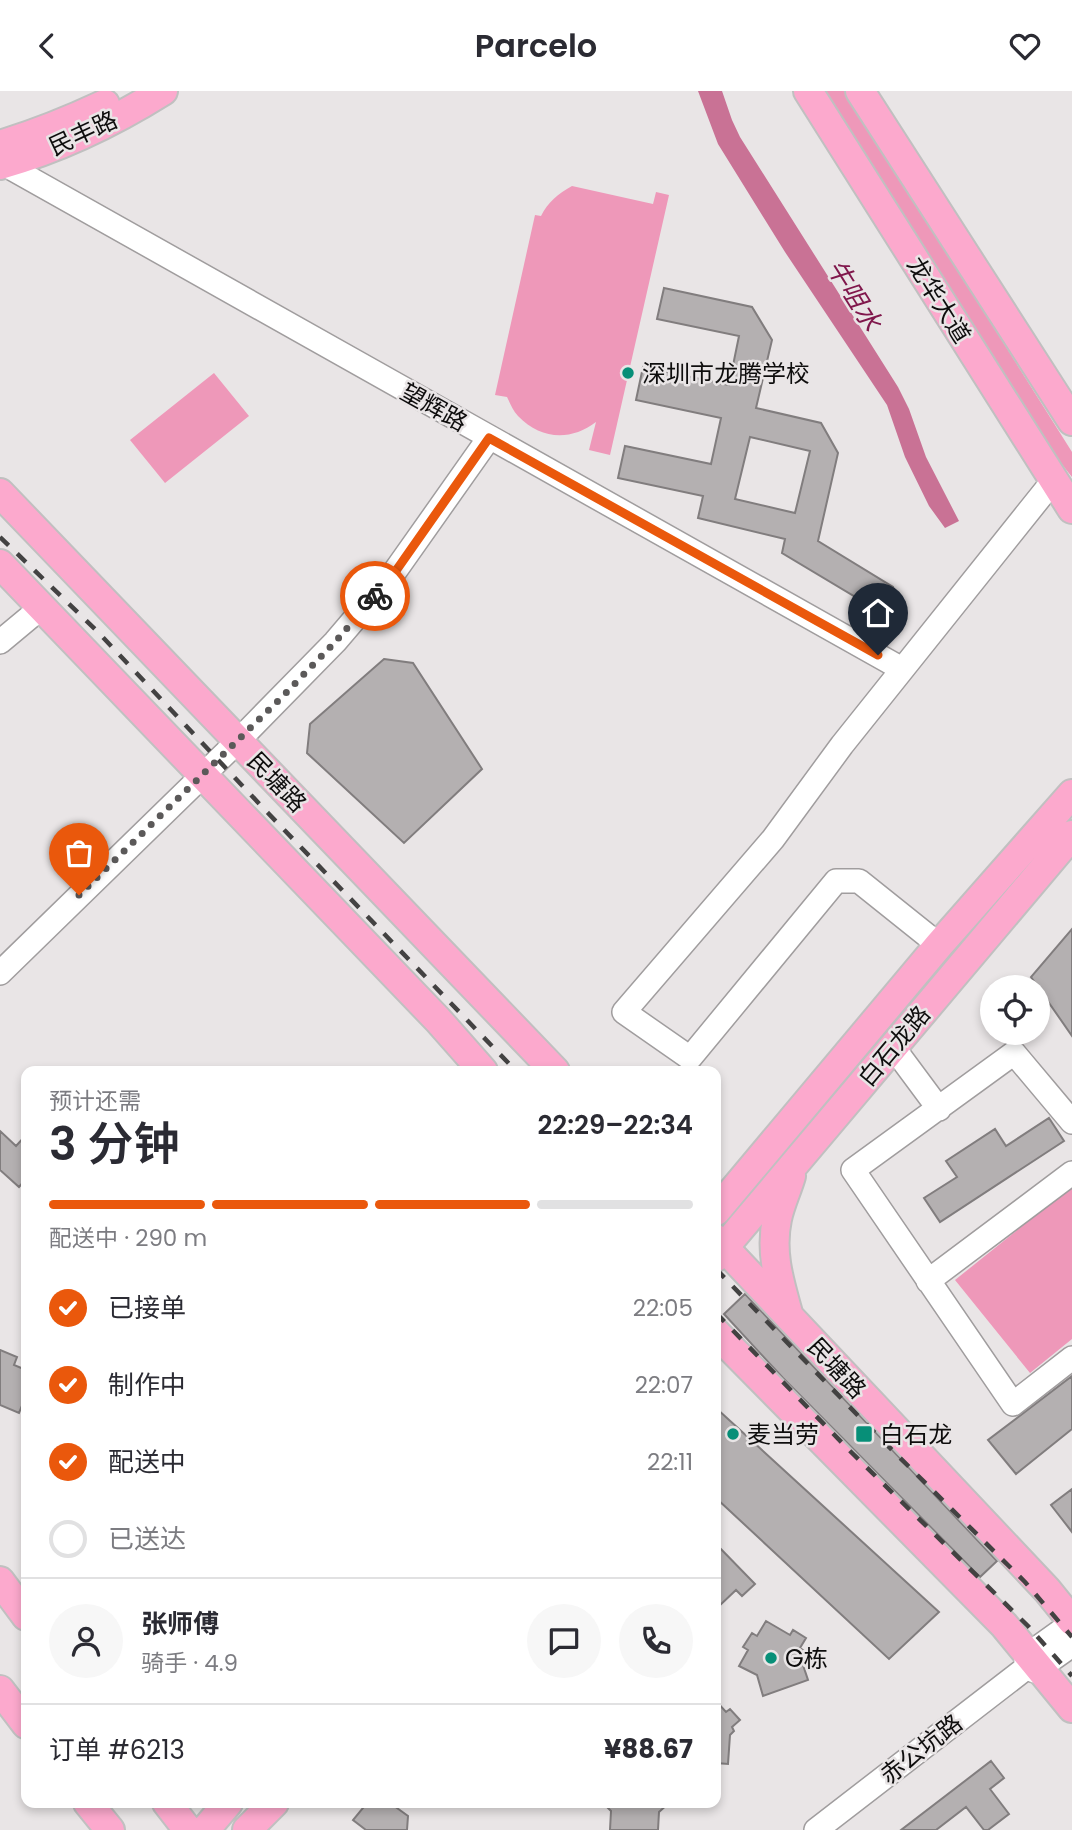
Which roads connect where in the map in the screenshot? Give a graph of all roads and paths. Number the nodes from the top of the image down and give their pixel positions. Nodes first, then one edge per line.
1 (129, 91) edge
2 (163, 91) edge
3 (807, 91) edge
4 (860, 91) edge
5 (1, 158) edge
6 (1072, 421) edge
7 (489, 438) junction
8 (1053, 481) junction
9 (0, 493) edge
10 (1072, 509) edge
11 (0, 564) edge
12 (42, 607) junction
13 (0, 642) edge
14 (902, 669) junction
15 (238, 741) junction
16 (203, 775) junction
17 (1072, 794) edge
18 (1072, 835) edge
19 (939, 945) junction
20 (0, 972) edge
21 (893, 1047) junction
22 (479, 1066) edge
23 (550, 1066) edge
24 (939, 1109) junction
25 (1072, 1122) edge
26 (795, 1163) junction
27 (1072, 1173) edge
28 (721, 1198) edge
29 (721, 1245) edge
30 (721, 1251) edge
31 (928, 1281) junction
32 (790, 1319) junction
33 (721, 1342) edge
34 (1072, 1358) edge
35 (0, 1581) edge
36 (21, 1609) edge
37 (1072, 1622) edge
38 (1072, 1645) edge
39 (1031, 1664) junction
40 (0, 1690) edge
41 (1072, 1708) edge
42 (21, 1717) edge
43 (92, 1808) edge
44 (171, 1808) edge
45 (224, 1808) edge
46 (270, 1808) edge
47 (273, 1808) edge
48 (110, 1830) edge
49 (188, 1830) edge
50 (205, 1830) edge
51 (247, 1830) edge
52 (264, 1830) edge
53 (816, 1830) edge

1 - 5 main road, 民丰路
2 - 5 main road, 民丰路
3 - 8 main road, 龙华大道
4 - 6 main road, 龙华大道
5 - 7 street, 望辉路
7 - 14 street, 望辉路
7 - 15 street
8 - 10 main road, 龙华大道
8 - 14 street
9 - 15 main road, 民塘路
11 - 12 main road, 民塘路
12 - 13 street
12 - 16 main road, 民塘路
14 - 19 street
15 - 16 street
15 - 23 main road, 民塘路
16 - 20 street
16 - 22 main road, 民塘路
17 - 19 main road, 白石龙路
18 - 21 main road, 白石龙路
19 - 28 main road, 白石龙路
21 - 24 street
21 - 26 main road, 白石龙路
24 - 25 street
24 - 31 street
26 - 29 main road, 白石龙路
26 - 32 main road
27 - 31 street
30 - 32 main road, 民塘路
31 - 34 street
32 - 37 main road, 民塘路
33 - 39 main road
35 - 36 main road
37 - 39 street, 赤公坑路
38 - 39 street, 赤公坑路
39 - 41 main road
39 - 53 street, 赤公坑路
40 - 42 main road
43 - 48 main road
44 - 49 main road
45 - 50 main road
46 - 51 main road
47 - 52 main road

